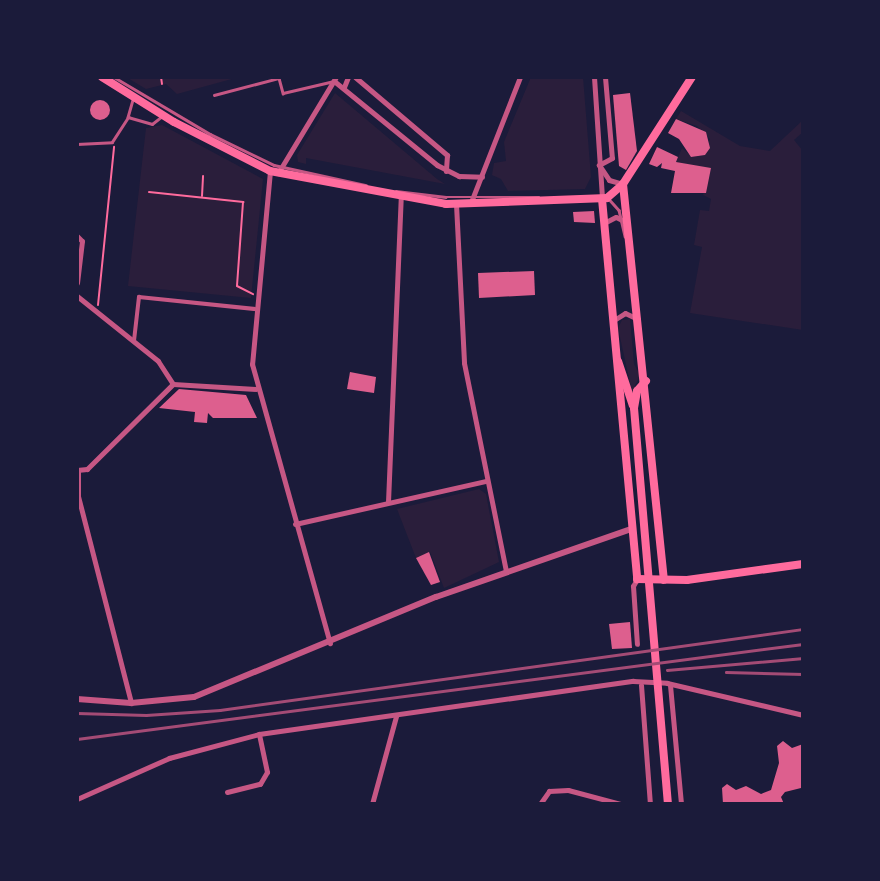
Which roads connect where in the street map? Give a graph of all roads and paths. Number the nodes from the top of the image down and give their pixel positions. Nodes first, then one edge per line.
1 (102, 77) edge
2 (114, 77) edge
3 (161, 77) edge
4 (279, 77) edge
5 (348, 77) edge
6 (355, 77) edge
7 (520, 77) edge
8 (594, 77) edge
9 (605, 77) edge
10 (688, 78) edge
11 (335, 79) edge
12 (162, 83) dead end
13 (344, 88) junction
14 (214, 95) dead end
15 (134, 96) junction
16 (163, 115) junction
17 (128, 117) junction
18 (112, 142) junction
19 (77, 144) edge
20 (599, 165) junction
21 (276, 171) junction
22 (446, 171) junction
23 (203, 176) dead end
24 (482, 177) junction
25 (623, 184) junction
26 (149, 192) dead end
27 (401, 195) junction
28 (202, 197) junction
29 (473, 199) junction
30 (601, 199) junction
31 (456, 204) junction
32 (620, 217) junction
33 (604, 223) junction
34 (628, 224) junction
35 (77, 236) edge
36 (631, 246) junction
37 (77, 283) edge
38 (258, 295) junction
39 (77, 296) edge
40 (256, 309) junction
41 (97, 314) junction
42 (638, 319) junction
43 (612, 322) junction
44 (134, 343) junction
45 (615, 350) junction
46 (646, 381) junction
47 (173, 384) junction
48 (257, 389) junction
49 (634, 408) junction
50 (77, 470) edge
51 (486, 481) junction
52 (388, 502) junction
53 (295, 524) junction
54 (631, 529) junction
55 (803, 565) edge
56 (506, 571) junction
57 (640, 580) junction
58 (664, 580) junction
59 (330, 643) junction
60 (637, 645) dead end
61 (644, 684) junction
62 (667, 684) junction
63 (77, 699) edge
64 (131, 703) junction
65 (803, 715) edge
66 (396, 716) junction
67 (260, 734) junction
68 (227, 792) dead end
69 (77, 799) edge
70 (372, 804) edge
71 (540, 804) edge
72 (621, 804) edge
73 (650, 804) edge
74 (668, 804) edge
75 (681, 804) edge

1 - 15 main road
2 - 21 lane
3 - 12 path
4 - 11 lane
4 - 14 lane
5 - 13 street
6 - 22 street
7 - 24 street
8 - 20 street
9 - 20 street
10 - 25 main road
11 - 13 street
11 - 21 street
13 - 22 street
15 - 16 main road
15 - 17 lane
16 - 17 lane
16 - 21 main road
17 - 18 lane
18 - 19 lane
18 - 41 path
20 - 25 street
20 - 30 street
21 - 27 main road
21 - 29 lane
21 - 38 street
22 - 24 street
23 - 28 path
24 - 29 street
25 - 30 main road
25 - 34 main road
26 - 28 path
27 - 31 main road
27 - 52 street
28 - 38 path
29 - 30 main road
29 - 31 main road
30 - 32 lane
30 - 33 main road
31 - 51 street
32 - 33 street
32 - 34 street
32 - 36 lane
33 - 43 main road
34 - 36 main road
35 - 37 street
36 - 42 main road
38 - 40 street
39 - 41 street
40 - 44 street
40 - 48 street
41 - 44 street
42 - 43 street
42 - 46 main road
43 - 45 main road
44 - 47 street
45 - 49 main road
45 - 54 main road
46 - 49 main road
46 - 58 main road
47 - 48 street
47 - 50 street
48 - 53 street
49 - 74 main road
50 - 64 street
51 - 52 street
51 - 56 street
52 - 53 street
53 - 59 street
54 - 56 street
54 - 57 main road
55 - 58 main road
56 - 59 street
57 - 58 main road
57 - 60 street
59 - 64 street
61 - 62 street
61 - 66 street
61 - 73 street
62 - 65 street
62 - 75 street
63 - 64 street
66 - 67 street
66 - 70 street
67 - 68 street
67 - 69 street
71 - 72 street

